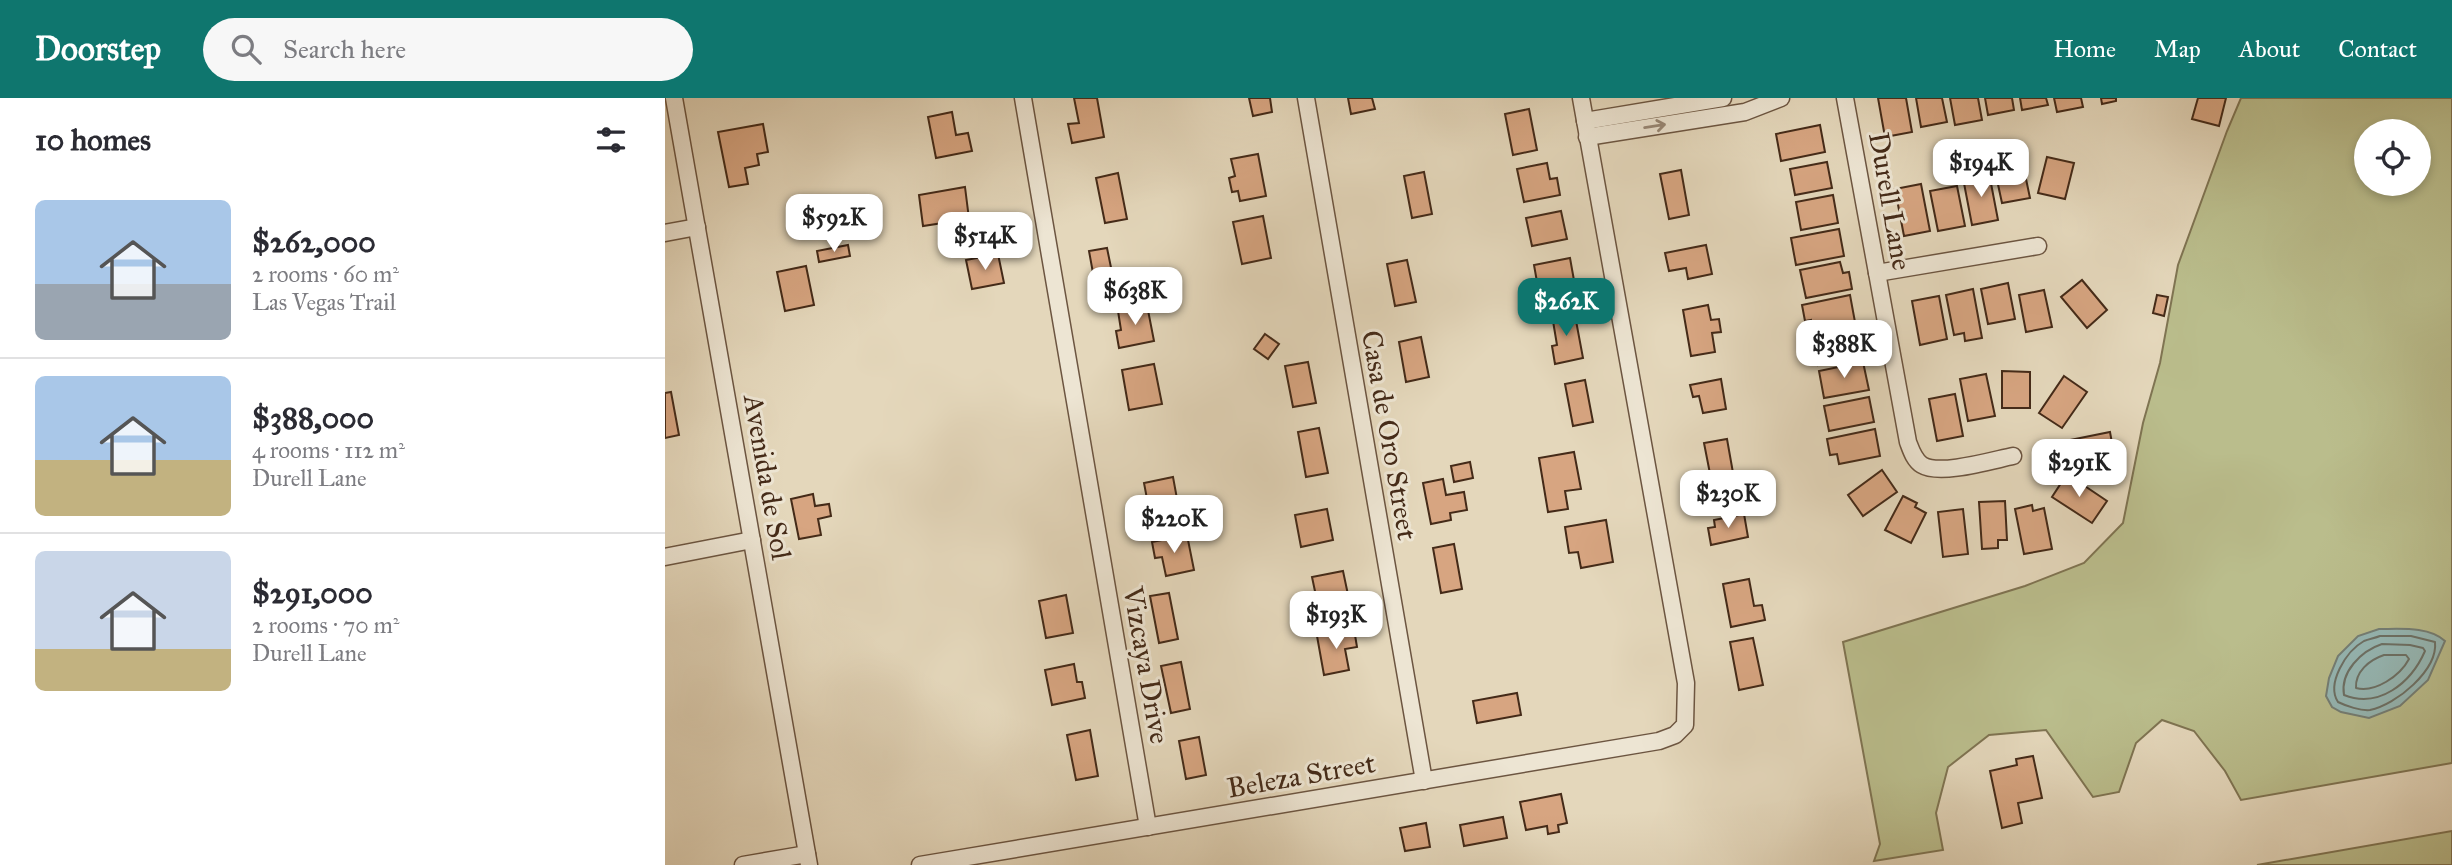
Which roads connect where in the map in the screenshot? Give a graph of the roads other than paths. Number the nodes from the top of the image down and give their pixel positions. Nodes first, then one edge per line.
1 (674, 98) edge
2 (1023, 98) edge
3 (1306, 98) edge
4 (1581, 98) edge
5 (1723, 98) edge
6 (1781, 98) edge
7 (1845, 98) edge
8 (1586, 129) junction
9 (697, 227) junction
10 (665, 233) edge
11 (2038, 246) dead end
12 (1877, 273) junction
13 (2013, 456) dead end
14 (752, 540) junction
15 (665, 557) edge
16 (1423, 780) junction
17 (1148, 827) junction
18 (808, 860) edge
19 (743, 865) edge
20 (920, 865) edge

1 - 9 street, Avenida de Sol
2 - 17 street, Vizcaya Drive
3 - 16 street, Casa de Oro Street
4 - 8 street
5 - 8 street
8 -> 6 street
7 - 12 street, Durell Lane
8 - 16 street, Beleza Street
9 - 10 street
9 - 14 street, Avenida de Sol
11 - 12 street
12 - 13 street, Durell Lane
14 - 15 street
14 - 18 street, Avenida de Sol
16 - 17 street, Beleza Street
17 - 20 street, Beleza Street
18 - 19 street

